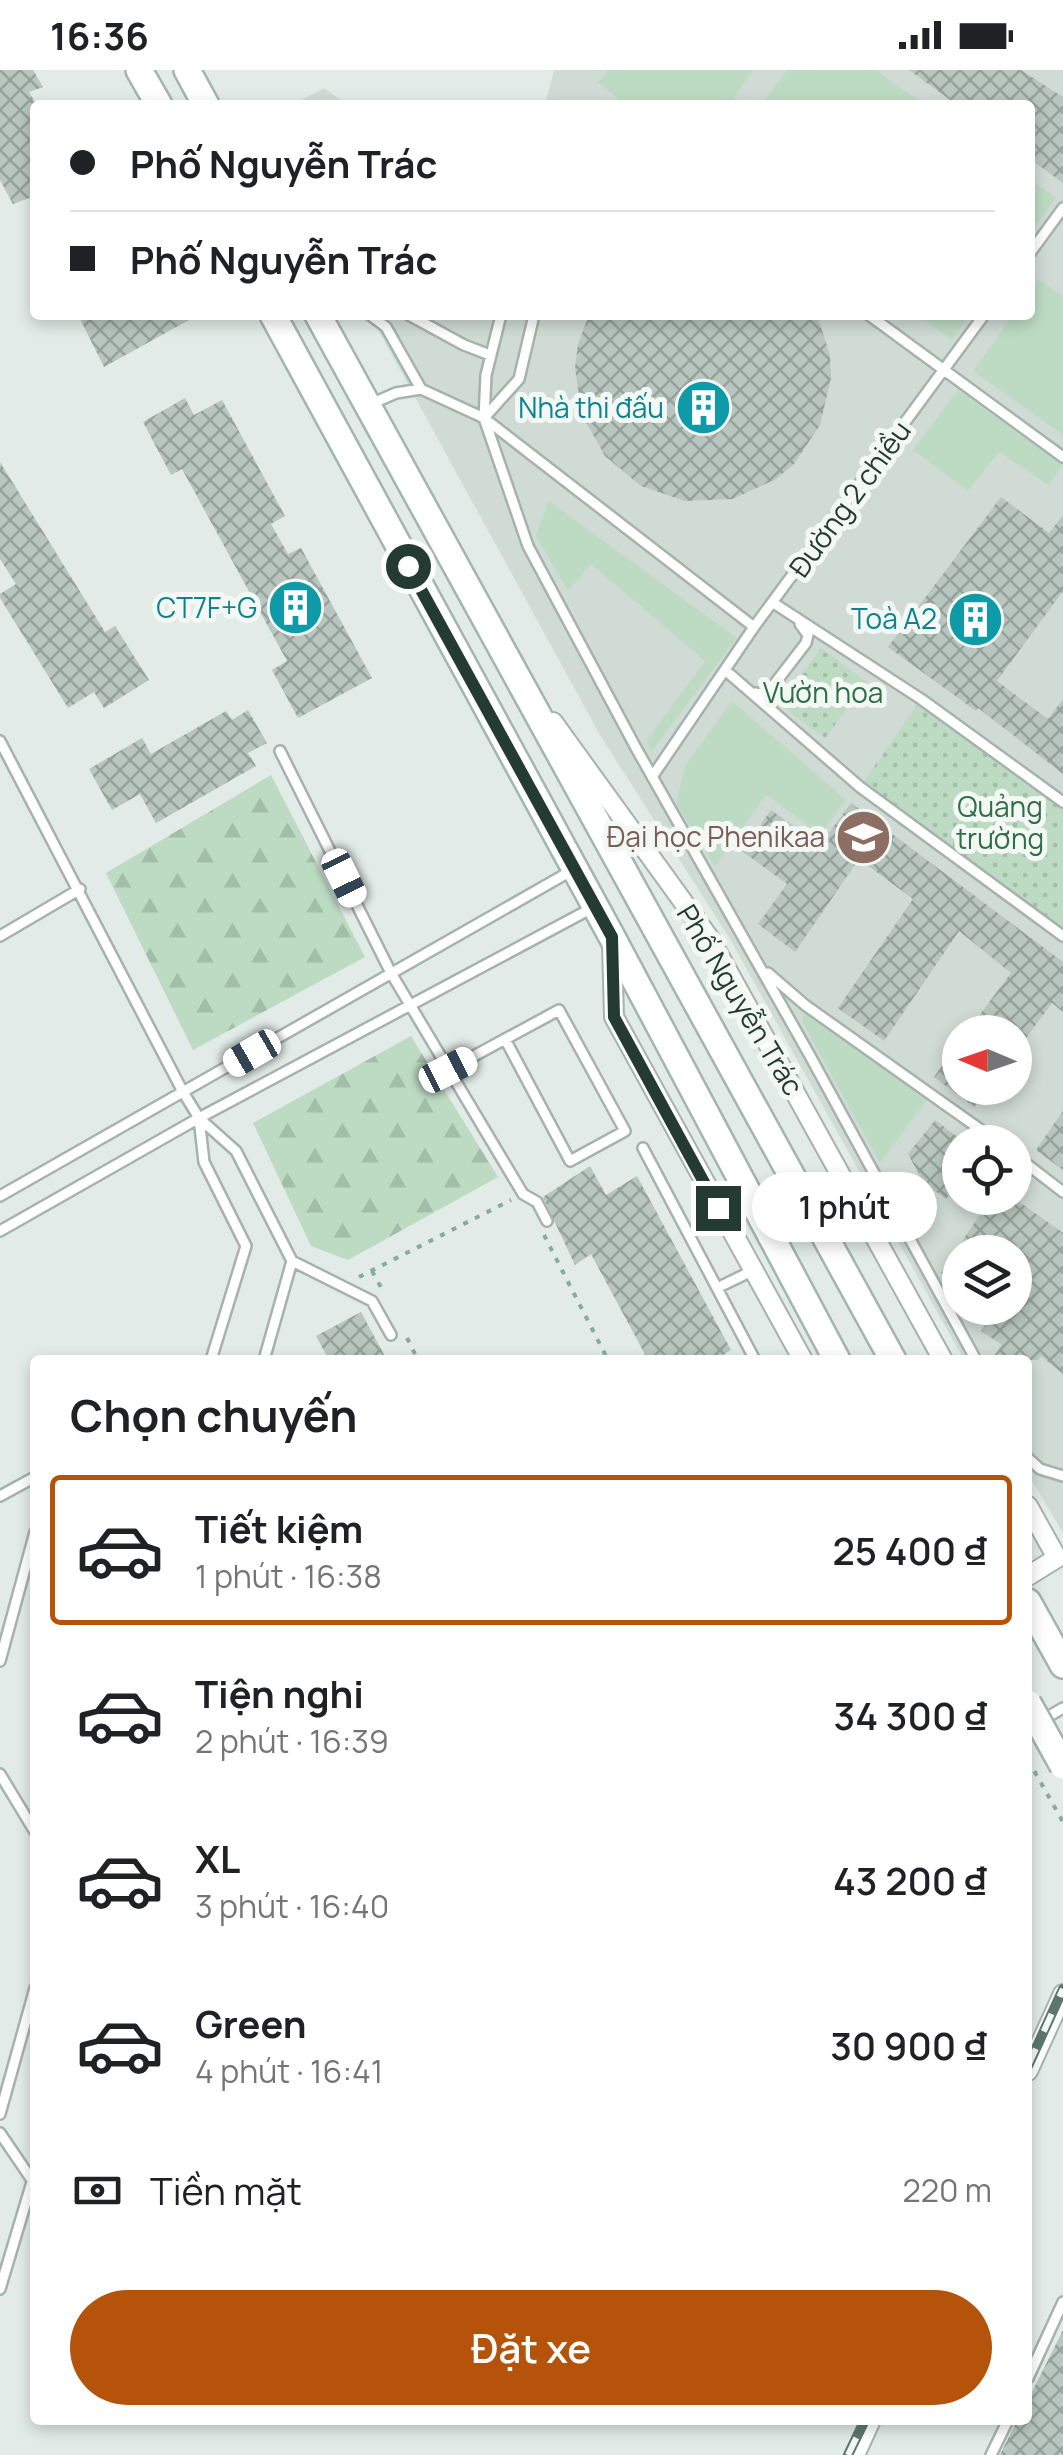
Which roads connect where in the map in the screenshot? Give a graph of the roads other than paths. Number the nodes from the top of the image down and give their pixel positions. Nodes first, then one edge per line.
1 (140, 70) edge
2 (187, 70) edge
3 (156, 100) edge
4 (203, 100) edge
5 (1063, 208) edge
6 (1035, 246) edge
7 (276, 320) edge
8 (321, 320) edge
9 (377, 320) edge
10 (418, 320) edge
11 (499, 320) edge
12 (533, 320) edge
13 (876, 320) edge
14 (980, 320) edge
15 (490, 356) junction
16 (944, 369) junction
17 (421, 390) junction
18 (368, 406) junction
19 (484, 418) junction
20 (332, 426) junction
21 (1063, 457) edge
22 (775, 604) junction
23 (754, 628) junction
24 (507, 658) junction
25 (725, 670) junction
26 (0, 741) edge
27 (280, 751) dead end
28 (652, 777) junction
29 (1063, 802) edge
30 (574, 869) junction
31 (80, 889) junction
32 (595, 906) junction
33 (0, 936) edge
34 (1063, 936) edge
35 (612, 937) junction
36 (762, 968) junction
37 (391, 974) junction
38 (408, 1005) junction
39 (505, 1039) junction
40 (448, 1070) junction
41 (183, 1092) junction
42 (198, 1118) junction
43 (974, 1125) edge
44 (644, 1148) dead end
45 (1032, 1169) edge
46 (1063, 1192) edge
47 (0, 1196) edge
48 (547, 1221) dead end
49 (0, 1232) edge
50 (292, 1261) junction
51 (752, 1271) junction
52 (719, 1287) junction
53 (390, 1335) dead end
54 (212, 1355) edge
55 (265, 1355) edge
56 (753, 1355) edge
57 (800, 1355) edge
58 (835, 1355) edge
59 (890, 1355) edge
60 (940, 1355) edge
61 (973, 1355) edge
62 (1032, 1462) edge
63 (1063, 1476) edge
64 (30, 1480) edge
65 (0, 1496) edge
66 (1032, 1513) edge
67 (30, 1550) edge
68 (1060, 1563) edge
69 (1032, 1574) edge
70 (1032, 1609) edge
71 (0, 1661) edge
72 (1063, 1666) edge
73 (1063, 1708) edge
74 (1032, 1710) edge
75 (1032, 1726) edge
76 (1063, 1766) edge
77 (0, 1774) edge
78 (30, 1824) edge
79 (1063, 1994) edge
80 (30, 2006) edge
81 (1032, 2062) edge
82 (0, 2114) edge
83 (0, 2134) edge
84 (30, 2171) edge
85 (30, 2189) edge
86 (0, 2290) edge
87 (1063, 2302) edge
88 (1032, 2369) edge
89 (868, 2425) edge
90 (1006, 2425) edge
91 (855, 2455) edge
92 (992, 2455) edge

1 - 3 main road
2 - 4 main road
5 - 6 lane
7 - 20 main road
8 - 18 main road, Phố Nguyễn Trác
9 - 17 lane
10 - 15 lane
11 - 15 lane
12 - 19 lane
13 - 16 lane
14 - 16 lane, Đường 2 chiều
15 - 19 lane
16 - 21 lane
16 - 22 lane, Đường 2 chiều
17 - 18 lane
17 - 19 lane
18 - 20 main road
18 - 24 main road, Phố Nguyễn Trác
19 - 23 lane
19 - 28 lane
20 - 30 main road
22 - 23 lane, Đường 2 chiều
22 - 25 lane
22 - 29 lane
23 - 25 lane, Đường 2 chiều
24 - 59 main road, Phố Nguyễn Trác
24 - 60 street, Phố Nguyễn Trác
25 - 28 lane, Đường 2 chiều
25 - 34 lane
26 - 31 lane
27 - 37 lane
28 - 36 lane
30 - 32 main road
30 - 37 lane
31 - 33 lane
31 - 41 lane
32 - 35 main road
32 - 38 lane
35 - 51 street
35 - 58 main road
36 - 43 lane
36 - 61 lane
37 - 38 lane
37 - 41 lane
38 - 40 lane
38 - 42 lane
39 - 39 lane
39 - 40 lane
40 - 48 lane
41 - 42 lane
41 - 47 lane
42 - 49 lane
42 - 50 lane
42 - 54 lane
44 - 52 lane
45 - 46 lane
50 - 53 lane
50 - 55 lane
51 - 52 lane
51 - 57 street
52 - 56 lane
62 - 63 lane
64 - 65 lane
66 - 68 street
67 - 71 lane
68 - 69 street
70 - 72 main road
73 - 75 lane
74 - 76 main road, bridge
77 - 78 lane
79 - 81 street
80 - 82 lane
83 - 84 lane
85 - 86 lane
87 - 88 lane
89 - 91 street
90 - 92 lane

